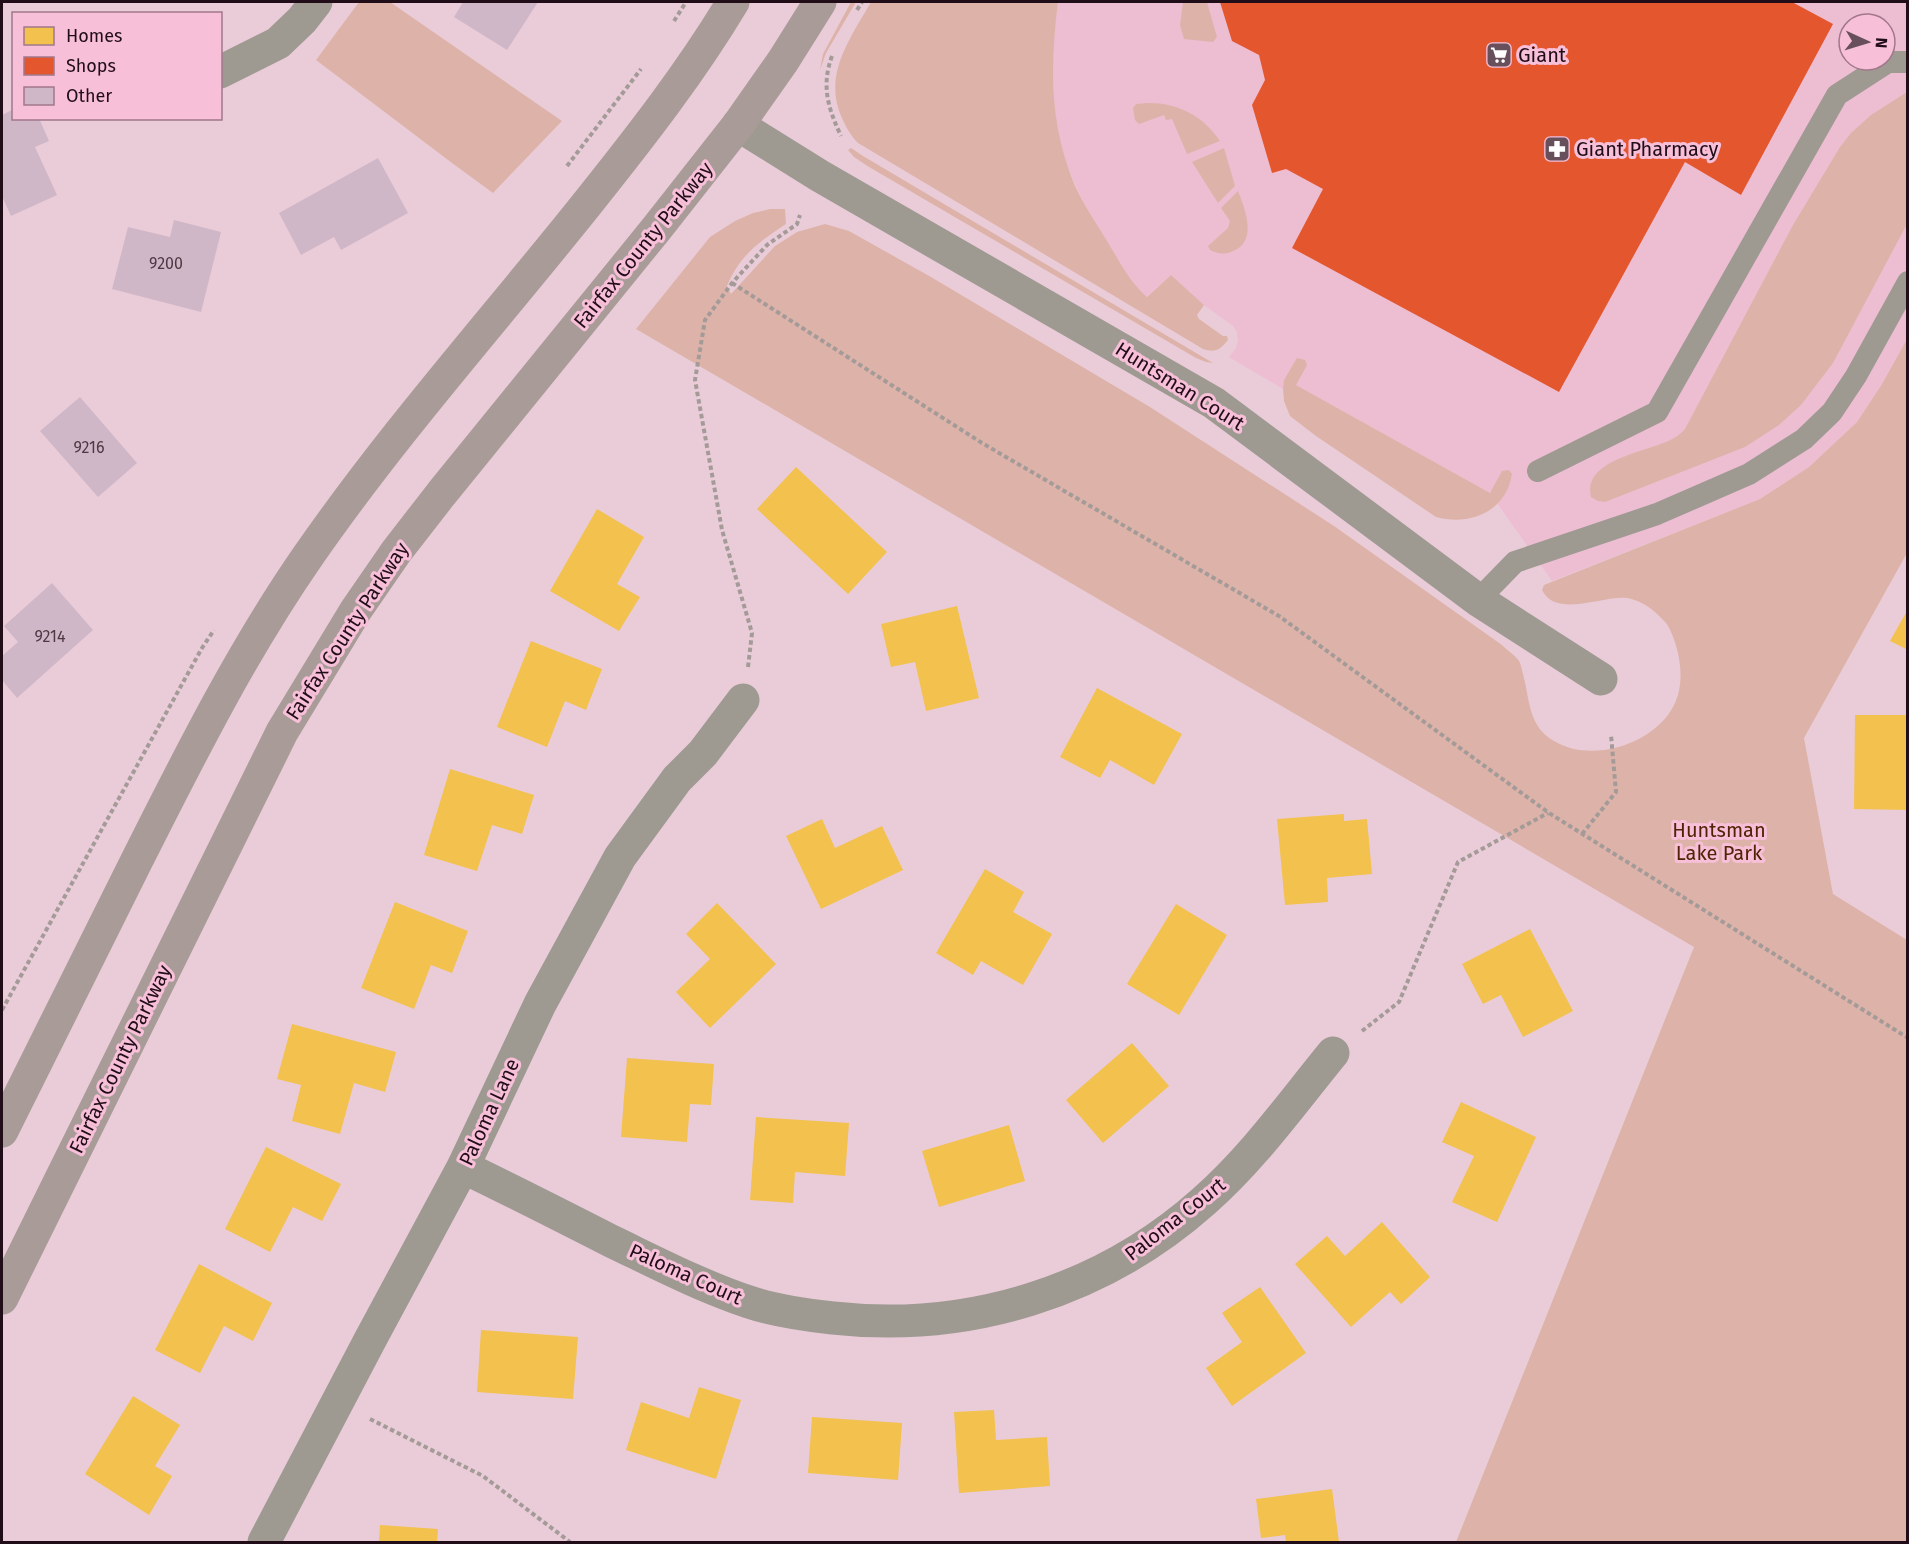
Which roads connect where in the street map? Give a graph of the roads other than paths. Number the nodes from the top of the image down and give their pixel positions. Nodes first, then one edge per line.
1 (316, 2) edge
2 (733, 2) edge
3 (820, 2) edge
4 (1908, 62) edge
5 (222, 71) edge
6 (738, 125) junction
7 (1908, 282) edge
8 (1538, 471) dead end
9 (1478, 600) junction
10 (1601, 679) dead end
11 (743, 700) road end
12 (1333, 1053) road end
13 (2, 1131) edge
14 (463, 1167) junction
15 (2, 1298) edge
16 (264, 1542) edge

1 - 5 street
2 - 13 highway
3 - 6 highway, Fairfax County Parkway
4 - 8 lane
6 - 9 street, Huntsman Court
6 - 15 highway, Fairfax County Parkway
7 - 9 lane
9 - 10 street, Huntsman Court
11 - 14 street, Paloma Lane
12 - 14 street, Paloma Court
14 - 16 street, Paloma Lane

